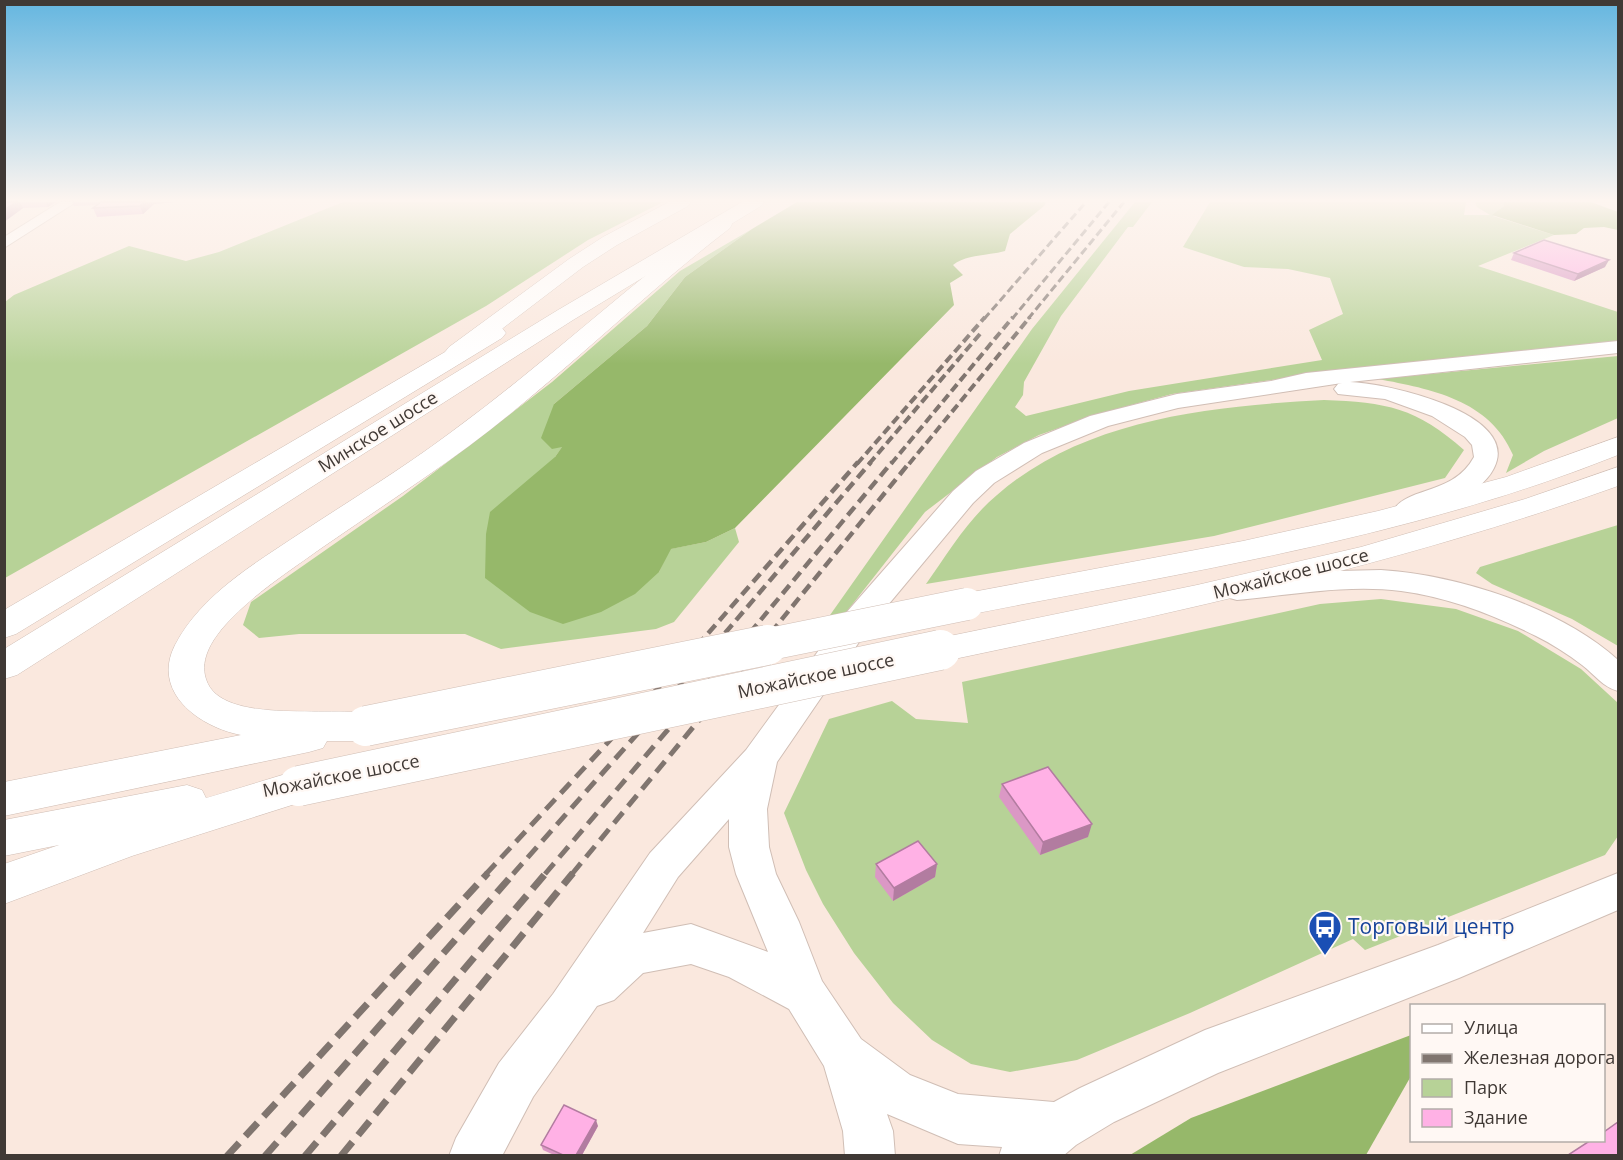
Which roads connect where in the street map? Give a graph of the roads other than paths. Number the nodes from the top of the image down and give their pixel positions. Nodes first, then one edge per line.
1 (587, 256) edge
2 (643, 256) edge
3 (657, 256) edge
4 (679, 256) edge
5 (1618, 347) edge
6 (439, 365) junction
7 (1271, 388) junction
8 (1618, 445) edge
9 (1618, 476) edge
10 (1380, 520) junction
11 (1228, 591) junction
12 (4, 626) edge
13 (4, 666) edge
14 (1618, 679) edge
15 (366, 726) junction
16 (759, 760) junction
17 (299, 786) junction
18 (4, 799) edge
19 (4, 838) edge
20 (4, 884) edge
21 (1618, 891) edge
22 (805, 994) junction
23 (569, 1010) junction
24 (844, 1056) junction
25 (1041, 1141) edge
26 (474, 1155) edge
27 (870, 1155) edge

1 - 6 main road
2 - 6 main road, Минское шоссе
3 - 13 main road, Минское шоссе
4 - 15 main road
5 - 7 street
6 - 12 main road, Минское шоссе
7 - 10 street
7 - 16 street
8 - 10 main road, Можайское шоссе
9 - 11 main road, Можайское шоссе
10 - 15 main road, Можайское шоссе, bridge
11 - 14 street
11 - 17 main road, Можайское шоссе, bridge
15 - 18 main road, Можайское шоссе
16 - 22 street
16 - 23 street
17 - 19 main road, Можайское шоссе
17 - 20 main road
21 - 25 street
22 - 23 street
22 - 24 street
23 - 26 street
24 - 25 street
24 - 27 street

